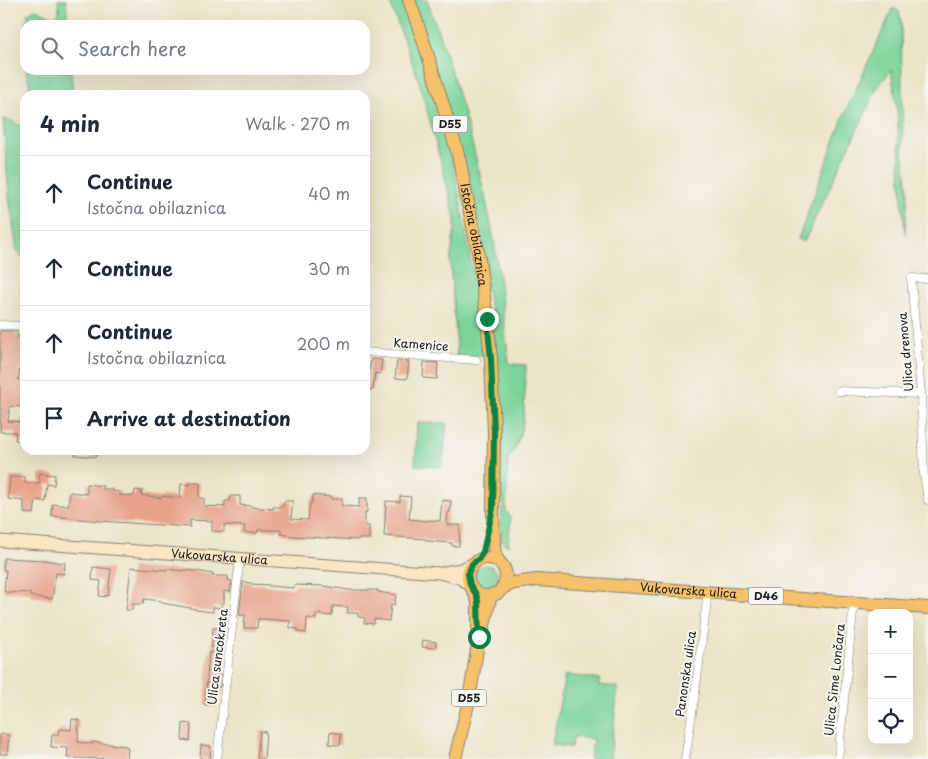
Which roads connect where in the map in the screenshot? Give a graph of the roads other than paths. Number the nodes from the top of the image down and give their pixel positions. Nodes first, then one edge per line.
1 (409, 0) edge
2 (928, 279) edge
3 (0, 325) edge
4 (20, 326) edge
5 (370, 352) edge
6 (476, 360) dead end
7 (838, 391) dead end
8 (921, 394) junction
9 (926, 446) edge
10 (928, 500) edge
11 (493, 508) junction
12 (0, 541) edge
13 (240, 558) junction
14 (475, 562) junction
15 (501, 566) junction
16 (438, 572) junction
17 (537, 580) junction
18 (472, 588) junction
19 (497, 591) junction
20 (708, 592) junction
21 (854, 602) junction
22 (928, 608) edge
23 (479, 637) junction
24 (217, 759) edge
25 (455, 759) edge
26 (685, 759) edge
27 (838, 759) edge

1 - 11 main road, Istočna obilaznica / D55
2 - 8 street, Ulica drenova
3 - 4 street
5 - 6 street, Kamenice
7 - 8 street
8 - 9 street, Ulica drenova
9 - 10 street, Ulica drenova
11 - 14 main road, Istočna obilaznica / D55
11 - 15 main road, Istočna obilaznica / D55
12 - 13 main road, Vukovarska ulica
13 - 16 main road, Vukovarska ulica
13 - 24 street, Ulica suncokreta
14 - 15 main road
14 - 16 main road, Vukovarska ulica
14 - 18 main road, D55
15 - 17 main road, Vukovarska ulica / D46
15 - 19 main road, D55
16 - 18 main road, Vukovarska ulica
17 - 19 main road, Vukovarska ulica / D46
17 - 20 main road, Vukovarska ulica / D46
18 - 19 main road
18 - 23 main road, D55
19 - 23 main road, D55
20 - 21 main road, Vukovarska ulica / D46
20 - 26 street, Panonska ulica
21 - 22 main road, Vukovarska ulica / D46
21 - 27 street, Ulica Sime Lončara
23 - 25 main road, D55

